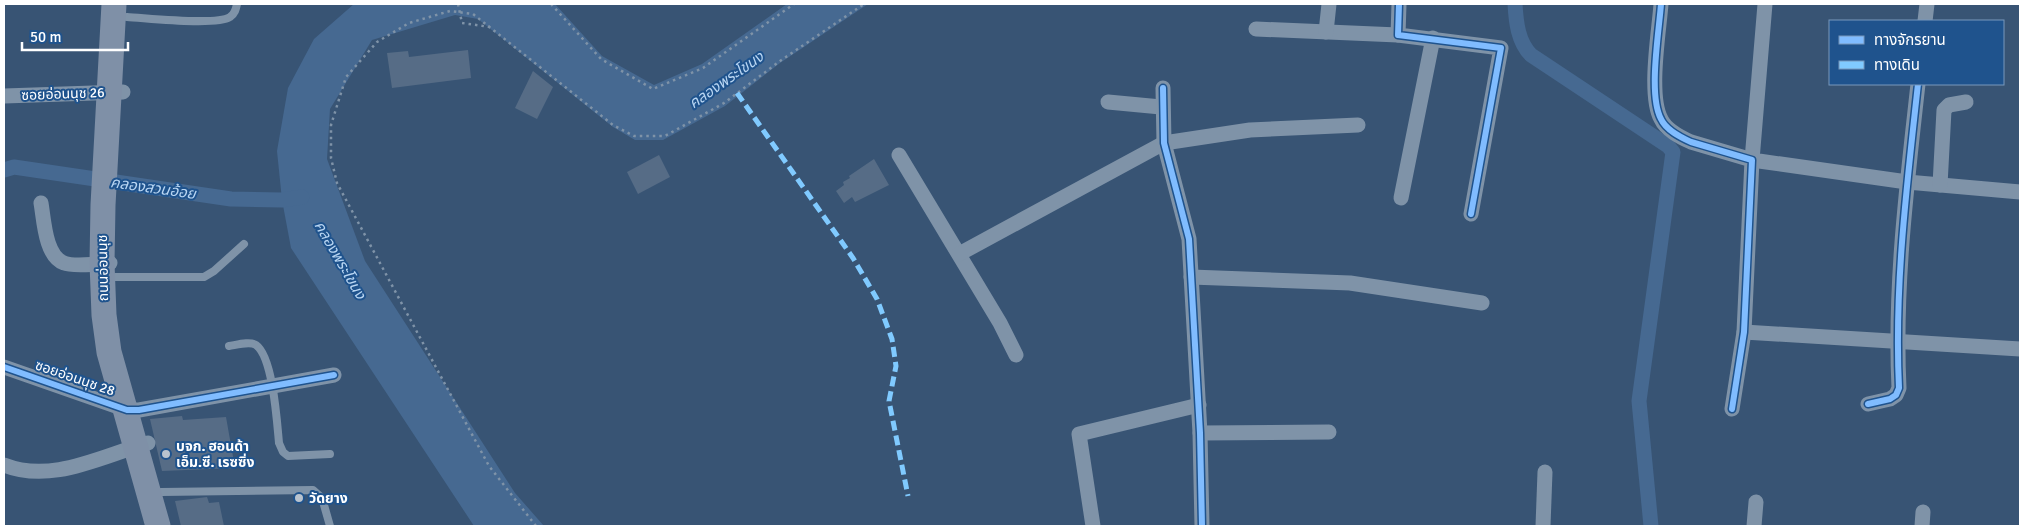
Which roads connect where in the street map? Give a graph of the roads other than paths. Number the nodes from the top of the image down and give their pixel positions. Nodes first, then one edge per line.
1 (237, 4) edge
2 (1329, 4) edge
3 (1399, 4) edge
4 (1661, 4) edge
5 (1765, 4) edge
6 (1927, 4) edge
7 (123, 8) edge
8 (1925, 20) edge
9 (1256, 29) dead end
10 (1326, 32) junction
11 (1398, 35) junction
12 (1433, 38) junction
13 (1918, 85) edge
14 (1163, 88) dead end
15 (116, 92) junction
16 (4, 96) edge
17 (1108, 102) dead end
18 (1966, 102) dead end
19 (1162, 107) junction
20 (1358, 125) dead end
21 (1164, 143) junction
22 (899, 155) dead end
23 (1752, 160) junction
24 (1907, 182) junction
25 (1940, 185) junction
26 (2020, 192) edge
27 (1401, 198) dead end
28 (41, 204) dead end
29 (1471, 214) dead end
30 (244, 244) dead end
31 (959, 254) junction
32 (110, 268) junction
33 (1191, 277) junction
34 (1482, 302) dead end
35 (1744, 332) junction
36 (1896, 342) junction
37 (230, 346) dead end
38 (2020, 350) edge
39 (1016, 355) dead end
40 (4, 367) edge
41 (334, 375) dead end
42 (272, 387) junction
43 (1868, 404) dead end
44 (1199, 405) junction
45 (1732, 409) dead end
46 (133, 410) junction
47 (1329, 432) dead end
48 (1200, 433) junction
49 (142, 445) junction
50 (330, 454) dead end
51 (4, 465) edge
52 (1545, 472) dead end
53 (161, 492) junction
54 (1756, 502) dead end
55 (158, 526) edge
56 (170, 526) edge
57 (330, 526) edge
58 (1093, 526) edge
59 (1202, 526) edge
60 (1543, 526) edge
61 (1754, 526) edge

1 - 7 lane
2 - 10 street
3 - 11 street
4 - 23 street
5 - 23 street
6 - 8 street
7 - 15 main road, ถนนอ่อนนุช
9 - 10 street
10 - 11 street
11 - 12 street
12 - 27 street
12 - 29 street
13 - 24 street
14 - 19 street
15 - 16 street, ซอยอ่อนนุช 26
15 - 32 main road, ถนนอ่อนนุช
17 - 19 street
18 - 25 street
19 - 21 street
20 - 21 street
21 - 31 street
21 - 33 street
22 - 31 street
23 - 24 street
23 - 35 street
24 - 25 street
24 - 36 street
25 - 26 street
28 - 32 street
30 - 32 lane
31 - 39 street
32 - 46 main road, ถนนอ่อนนุช
33 - 34 street
33 - 44 street
35 - 36 street
35 - 45 street
36 - 38 street
36 - 43 street
37 - 42 lane
40 - 46 street, ซอยอ่อนนุช 28
41 - 42 street
42 - 46 street
42 - 50 lane
44 - 48 street
44 - 58 street
46 - 49 main road, ถนนอ่อนนุช
47 - 48 street
48 - 59 street
49 - 51 street
49 - 53 main road, ถนนอ่อนนุช
49 - 55 main road, ถนนอ่อนนุช
52 - 60 street
53 - 56 main road, ถนนอ่อนนุช
53 - 57 lane
54 - 61 street

